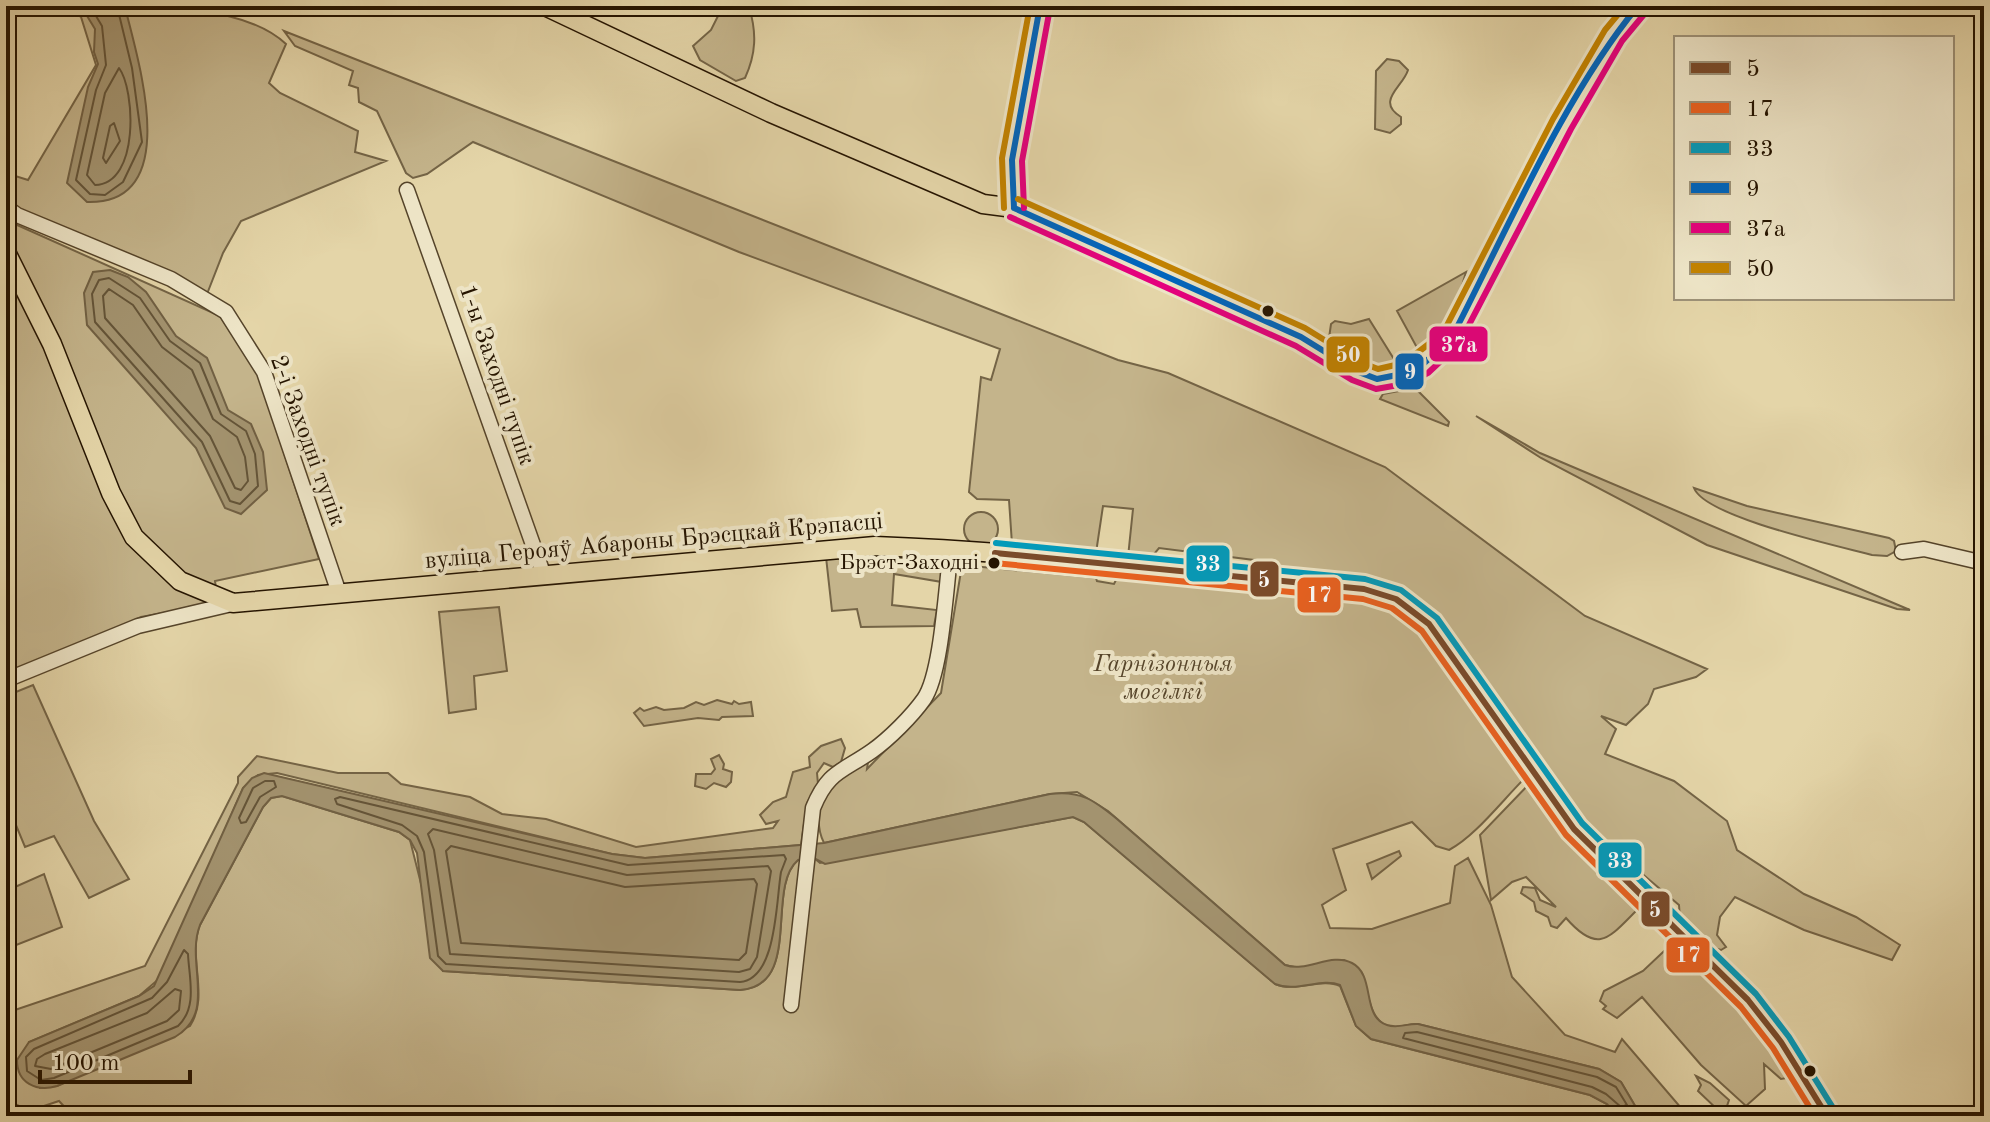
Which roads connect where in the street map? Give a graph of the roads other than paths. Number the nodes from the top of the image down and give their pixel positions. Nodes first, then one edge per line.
1 (545, 6) edge
2 (1040, 6) edge
3 (1638, 6) edge
4 (407, 190) dead end
5 (1014, 208) junction
6 (10, 213) edge
7 (6, 252) edge
8 (951, 549) junction
9 (1902, 552) dead end
10 (1984, 563) edge
11 (543, 573) junction
12 (339, 593) junction
13 (242, 602) junction
14 (6, 680) edge
15 (791, 1005) dead end
16 (1827, 1116) edge

1 - 5 main road
2 - 5 street
3 - 5 main road
4 - 11 street, 1-ы Заходні тупік
6 - 12 street, 2-і Заходні тупік
7 - 13 main road, вуліца Герояў Абароны Брэсцкай Крэпасці
8 - 11 main road, вуліца Герояў Абароны Брэсцкай Крэпасці
8 - 15 street
8 - 16 main road, вуліца Герояў Абароны Брэсцкай Крэпасці
9 - 10 street
11 - 12 main road, вуліца Герояў Абароны Брэсцкай Крэпасці
12 - 13 main road, вуліца Герояў Абароны Брэсцкай Крэпасці
13 - 14 street, вуліца Герояў Абароны Брэсцкай Крэпасці

